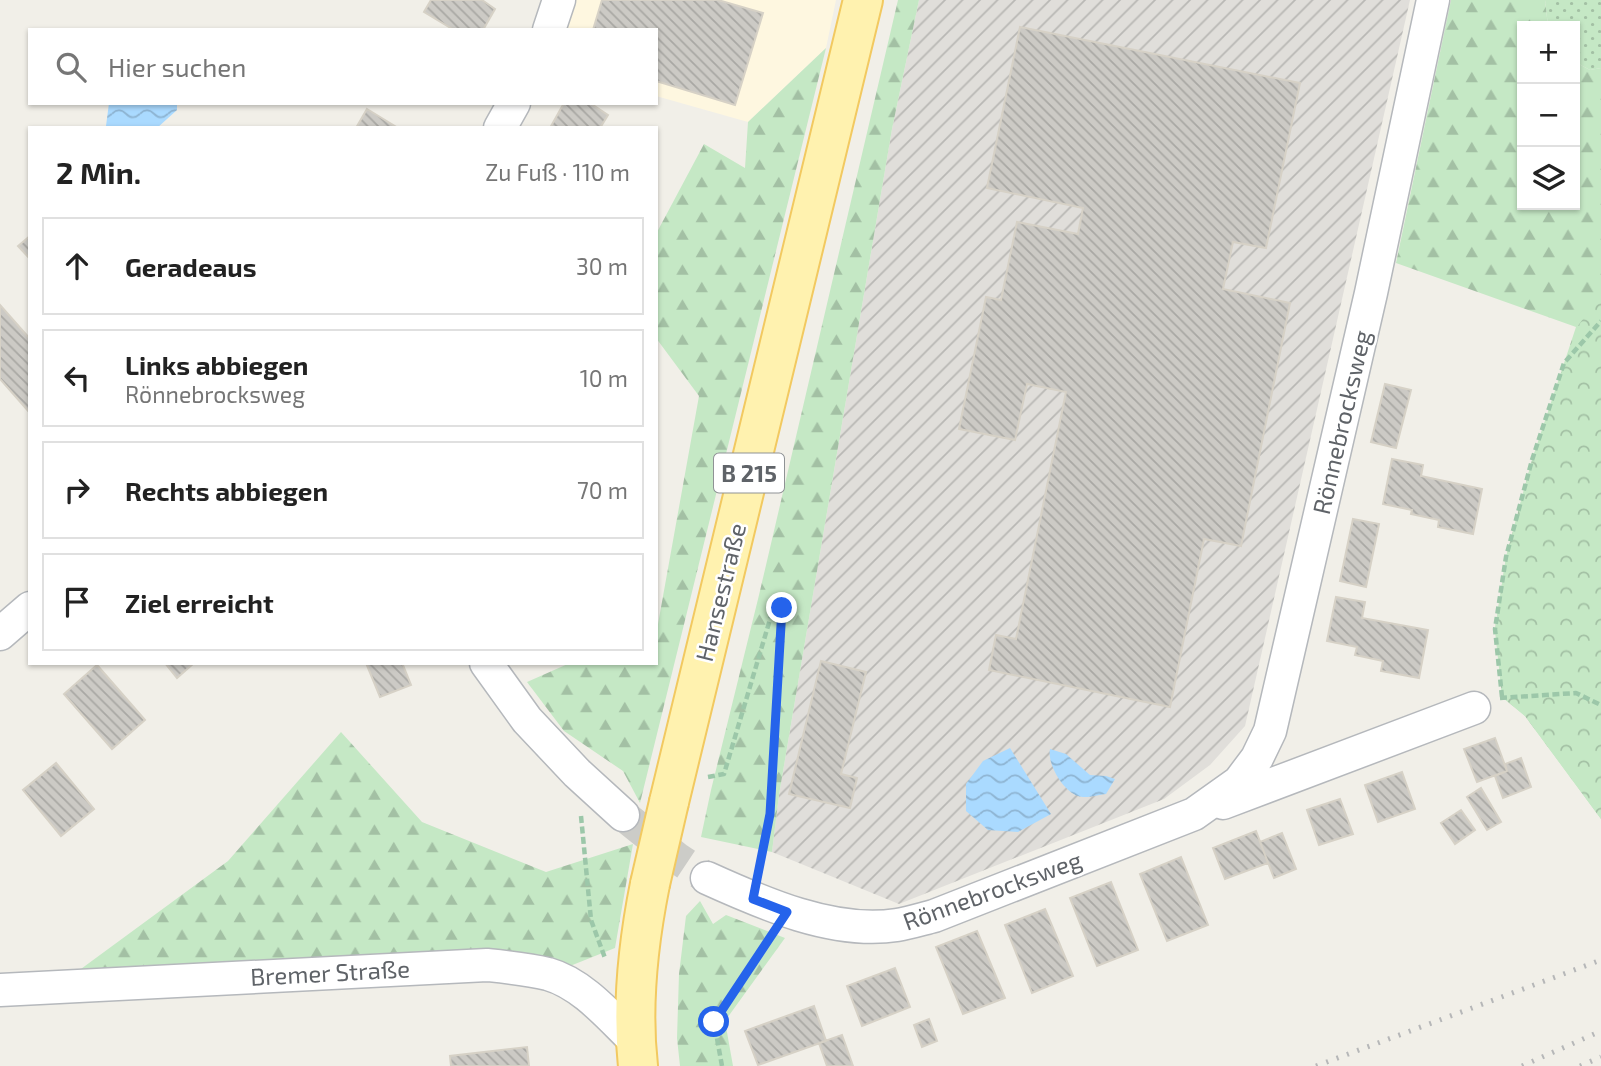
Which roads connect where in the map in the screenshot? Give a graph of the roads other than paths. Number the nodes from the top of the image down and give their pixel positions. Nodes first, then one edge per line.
1 (559, 0) edge
2 (863, 0) edge
3 (1433, 0) edge
4 (550, 28) edge
5 (513, 105) edge
6 (501, 126) edge
7 (28, 610) edge
8 (0, 634) edge
9 (487, 665) edge
10 (1474, 708) dead end
11 (1195, 814) junction
12 (623, 815) tunnel mouth
13 (707, 878) tunnel mouth
14 (0, 990) edge
15 (636, 1054) edge

1 - 4 street
2 - 15 main road, Hansestraße / B 215, bridge
3 - 11 street, Rönnebrocksweg
5 - 6 street
7 - 8 street
9 - 12 street
10 - 11 street, Rönnebrocksweg
11 - 13 street, Rönnebrocksweg
14 - 15 street, Bremer Straße

